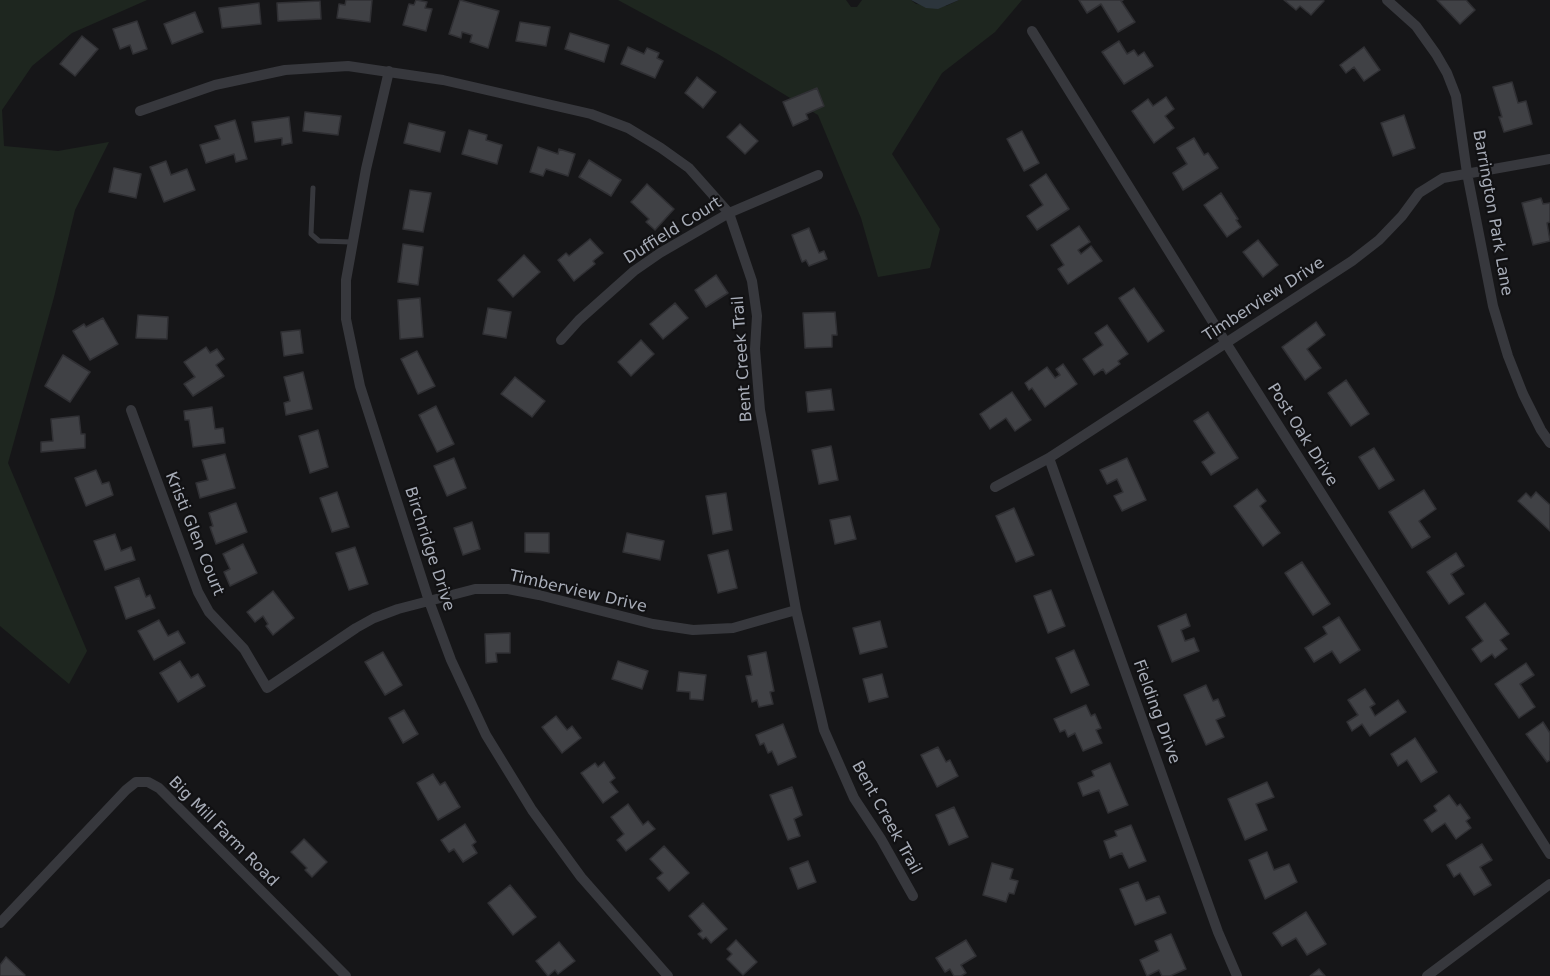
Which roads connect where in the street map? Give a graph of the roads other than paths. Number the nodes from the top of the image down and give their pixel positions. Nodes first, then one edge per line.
1 (1387, 0) edge
2 (1032, 31) dead end
3 (389, 71) junction
4 (140, 111) dead end
5 (1550, 159) edge
6 (1467, 173) junction
7 (818, 175) dead end
8 (313, 188) dead end
9 (729, 213) junction
10 (352, 242) junction
11 (561, 340) dead end
12 (1226, 343) junction
13 (131, 410) dead end
14 (1550, 443) edge
15 (1049, 458) junction
16 (995, 487) dead end
17 (429, 601) junction
18 (796, 610) junction
19 (267, 688) joint
20 (1550, 854) edge
21 (1550, 884) edge
22 (913, 896) dead end
23 (0, 923) edge
24 (346, 976) edge
25 (668, 976) edge
26 (1237, 976) edge
27 (1427, 976) edge

1 - 6 street, Barrington Park Lane
2 - 12 street, Post Oak Drive
3 - 4 street, Bent Creek Trail
3 - 9 street, Bent Creek Trail
3 - 10 street, Birchridge Drive
5 - 6 street, Timberview Drive
6 - 12 street, Timberview Drive
6 - 14 street, Barrington Park Lane
7 - 9 street, Duffield Court
8 - 10 lane
9 - 11 street, Duffield Court
9 - 18 street, Bent Creek Trail
10 - 17 street, Birchridge Drive
12 - 15 street, Timberview Drive
12 - 20 street, Post Oak Drive
13 - 19 street, Kristi Glen Court
15 - 16 street, Timberview Drive
15 - 26 street, Fielding Drive
17 - 18 street, Timberview Drive
17 - 19 street, Timberview Drive
17 - 25 street, Birchridge Drive
18 - 22 street, Bent Creek Trail
21 - 27 street
23 - 24 street, Big Mill Farm Road

